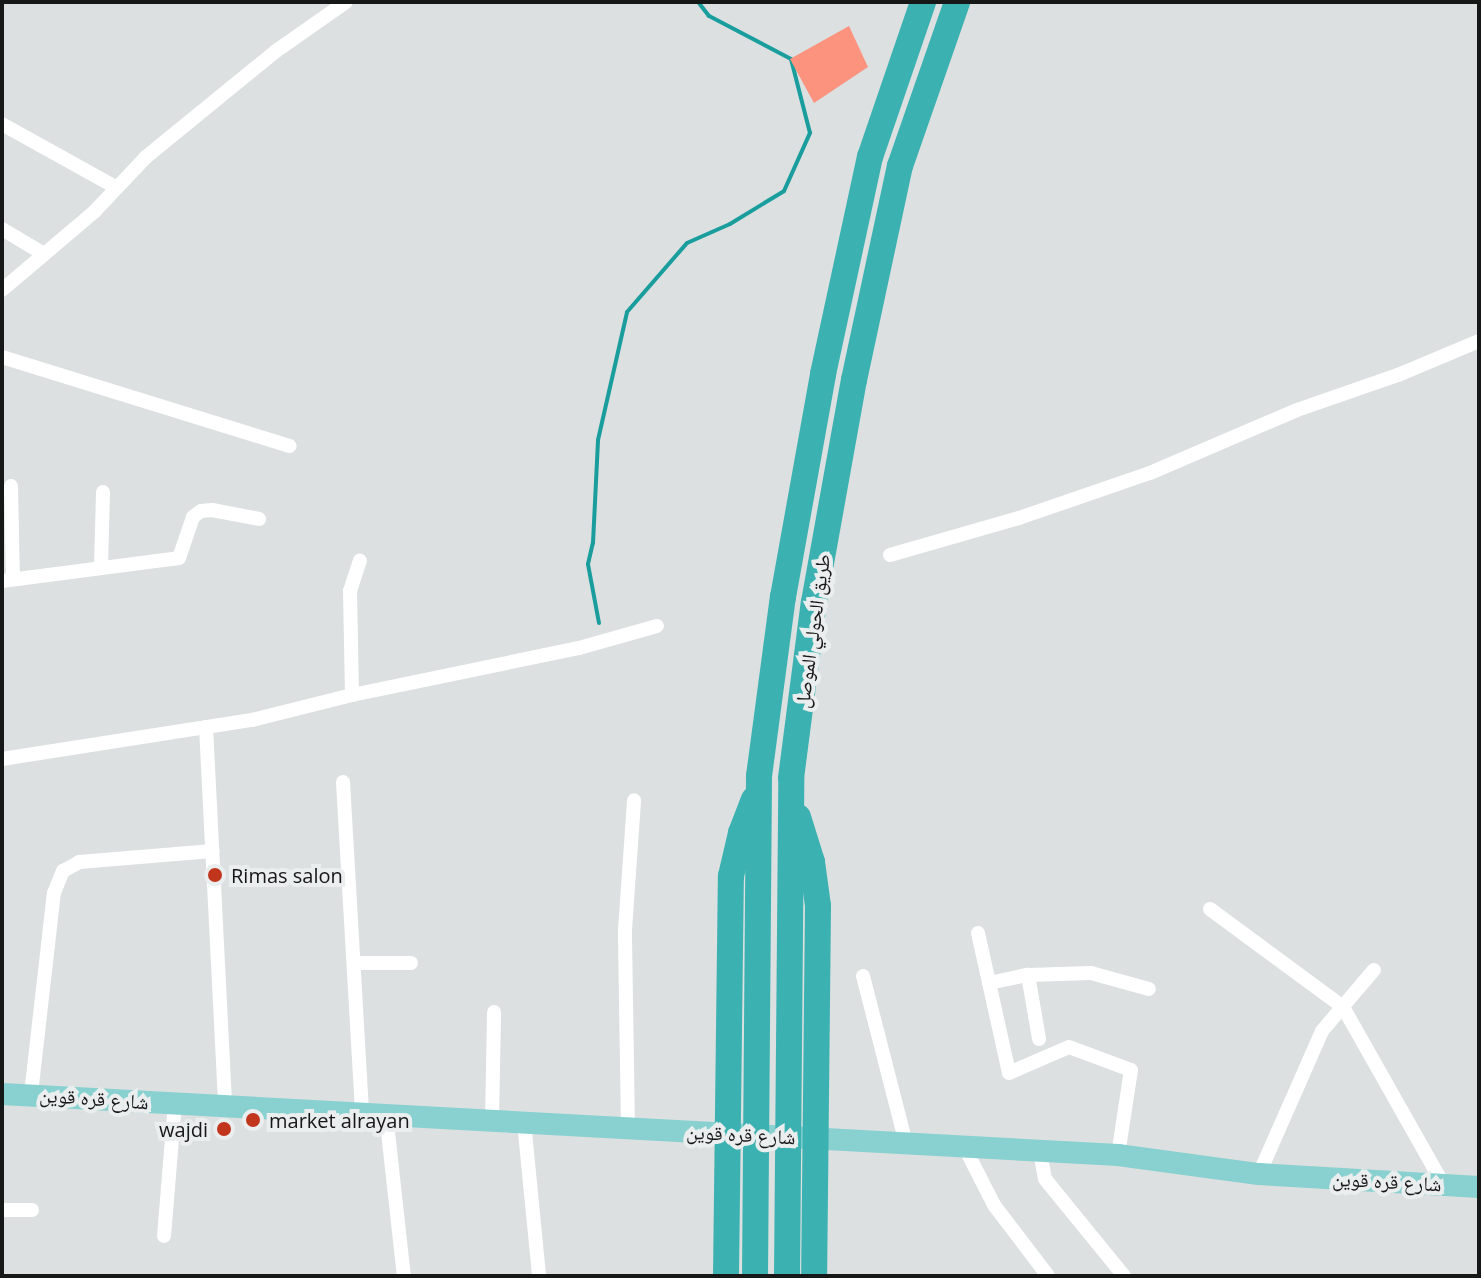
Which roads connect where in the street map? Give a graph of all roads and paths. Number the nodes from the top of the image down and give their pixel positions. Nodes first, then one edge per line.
1 (346, 2) edge
2 (923, 2) edge
3 (957, 2) edge
4 (2, 124) edge
5 (115, 187) junction
6 (2, 229) edge
7 (44, 254) junction
8 (2, 290) edge
9 (1479, 341) edge
10 (2, 357) edge
11 (290, 446) dead end
12 (11, 486) dead end
13 (103, 492) dead end
14 (259, 519) dead end
15 (890, 555) dead end
16 (360, 561) dead end
17 (101, 568) junction
18 (8, 580) edge
19 (657, 626) dead end
20 (352, 695) junction
21 (206, 727) junction
22 (2, 759) edge
23 (759, 776) junction
24 (791, 778) junction
25 (343, 782) dead end
26 (634, 800) dead end
27 (213, 851) junction
28 (1210, 909) dead end
29 (978, 933) dead end
30 (355, 963) junction
31 (411, 963) dead end
32 (1374, 970) dead end
33 (1028, 975) junction
34 (863, 976) dead end
35 (989, 983) junction
36 (1149, 989) dead end
37 (1343, 1007) junction
38 (494, 1012) dead end
39 (1039, 1039) dead end
40 (2, 1094) edge
41 (31, 1094) junction
42 (175, 1103) junction
43 (225, 1105) junction
44 (362, 1113) junction
45 (386, 1114) junction
46 (492, 1120) junction
47 (524, 1122) junction
48 (628, 1128) junction
49 (728, 1133) junction
50 (816, 1138) junction
51 (906, 1143) junction
52 (964, 1146) junction
53 (1040, 1151) junction
54 (1118, 1155) junction
55 (1259, 1174) junction
56 (1443, 1184) junction
57 (1479, 1187) edge
58 (2, 1210) edge
59 (32, 1210) dead end
60 (164, 1236) dead end
61 (404, 1276) edge
62 (539, 1276) edge
63 (726, 1276) edge
64 (755, 1276) edge
65 (787, 1276) edge
66 (814, 1276) edge
67 (1048, 1276) edge
68 (1124, 1276) edge

1 - 5 street
2 - 23 highway, طريق الحولي الموصل
3 - 24 highway, طريق الحولي الموصل
4 - 5 street
5 - 7 street
6 - 7 street
7 - 8 street
9 - 15 street
10 - 11 street
12 - 18 street
13 - 17 street
14 - 17 street
16 - 20 street
17 - 18 street
19 - 20 street
20 - 21 street
21 - 22 street
21 - 27 street
23 - 49 highway
23 - 64 highway, طريق الحولي الموصل
24 - 50 highway
24 - 65 highway, طريق الحولي الموصل
25 - 30 street
26 - 48 street
27 - 41 street
27 - 43 street
28 - 37 street
29 - 35 street
30 - 31 street
30 - 44 street
32 - 37 street
33 - 35 street
33 - 36 street
33 - 39 street
34 - 51 street
35 - 54 street
37 - 55 street
37 - 56 street
38 - 46 street
40 - 41 main road, شارع قره قوين
41 - 42 main road, شارع قره قوين
42 - 43 main road, شارع قره قوين
42 - 60 street
43 - 44 main road, شارع قره قوين
44 - 45 main road, شارع قره قوين
45 - 46 main road, شارع قره قوين
45 - 61 street
46 - 47 main road, شارع قره قوين
47 - 48 main road, شارع قره قوين
47 - 62 street
48 - 49 main road, شارع قره قوين
49 - 50 main road, شارع قره قوين
49 - 63 highway
50 - 51 main road, شارع قره قوين
50 - 66 highway
51 - 52 main road, شارع قره قوين
52 - 53 main road, شارع قره قوين
52 - 67 street
53 - 54 main road, شارع قره قوين
53 - 68 street
54 - 55 main road, شارع قره قوين
55 - 56 main road, شارع قره قوين
56 - 57 main road, شارع قره قوين
58 - 59 street

